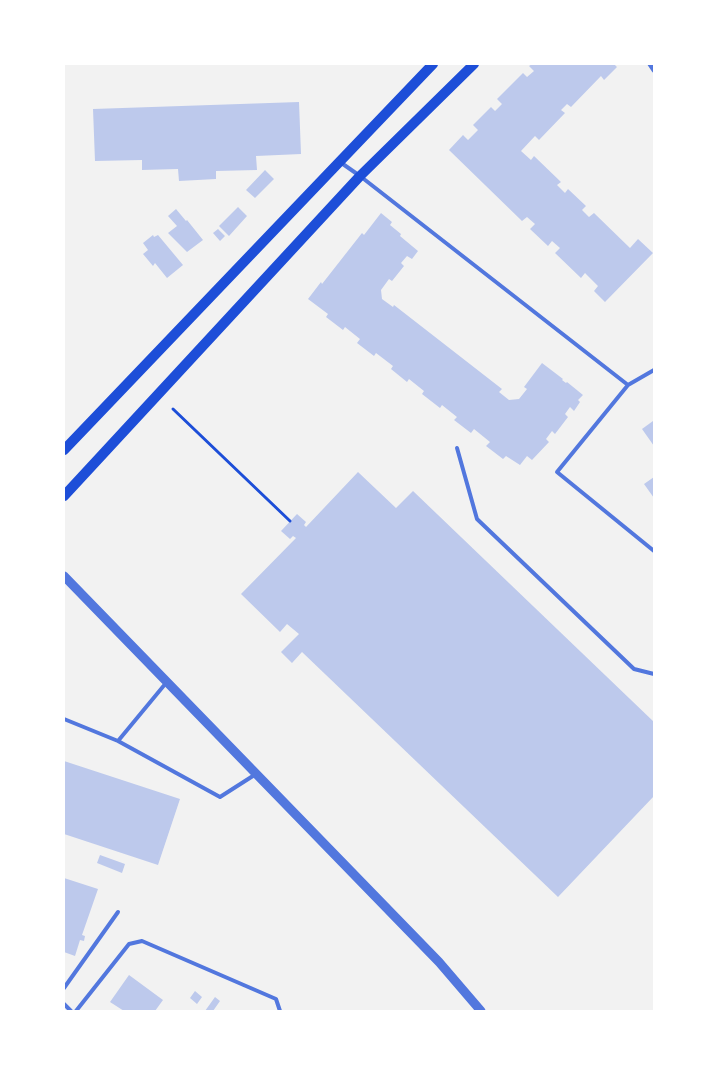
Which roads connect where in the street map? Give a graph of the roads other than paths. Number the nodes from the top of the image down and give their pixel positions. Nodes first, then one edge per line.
1 (433, 64) edge
2 (474, 64) edge
3 (650, 64) edge
4 (654, 70) edge
5 (340, 162) junction
6 (360, 176) junction
7 (654, 370) edge
8 (628, 385) junction
9 (457, 448) dead end
10 (64, 450) edge
11 (64, 496) edge
12 (654, 551) edge
13 (64, 576) edge
14 (654, 674) edge
15 (167, 682) junction
16 (64, 720) edge
17 (118, 741) junction
18 (256, 774) junction
19 (118, 912) dead end
20 (64, 988) edge
21 (64, 1004) edge
22 (71, 1011) edge
23 (76, 1011) edge
24 (280, 1011) edge
25 (481, 1011) edge

1 - 5 main road
2 - 6 main road
3 - 4 street
5 - 6 lane
5 - 10 main road
6 - 8 lane
6 - 11 main road
7 - 8 lane
8 - 12 lane
9 - 14 lane
13 - 15 street
15 - 17 lane
15 - 18 street
16 - 17 lane
17 - 18 lane
18 - 25 street
19 - 20 lane
21 - 22 lane
23 - 24 lane

